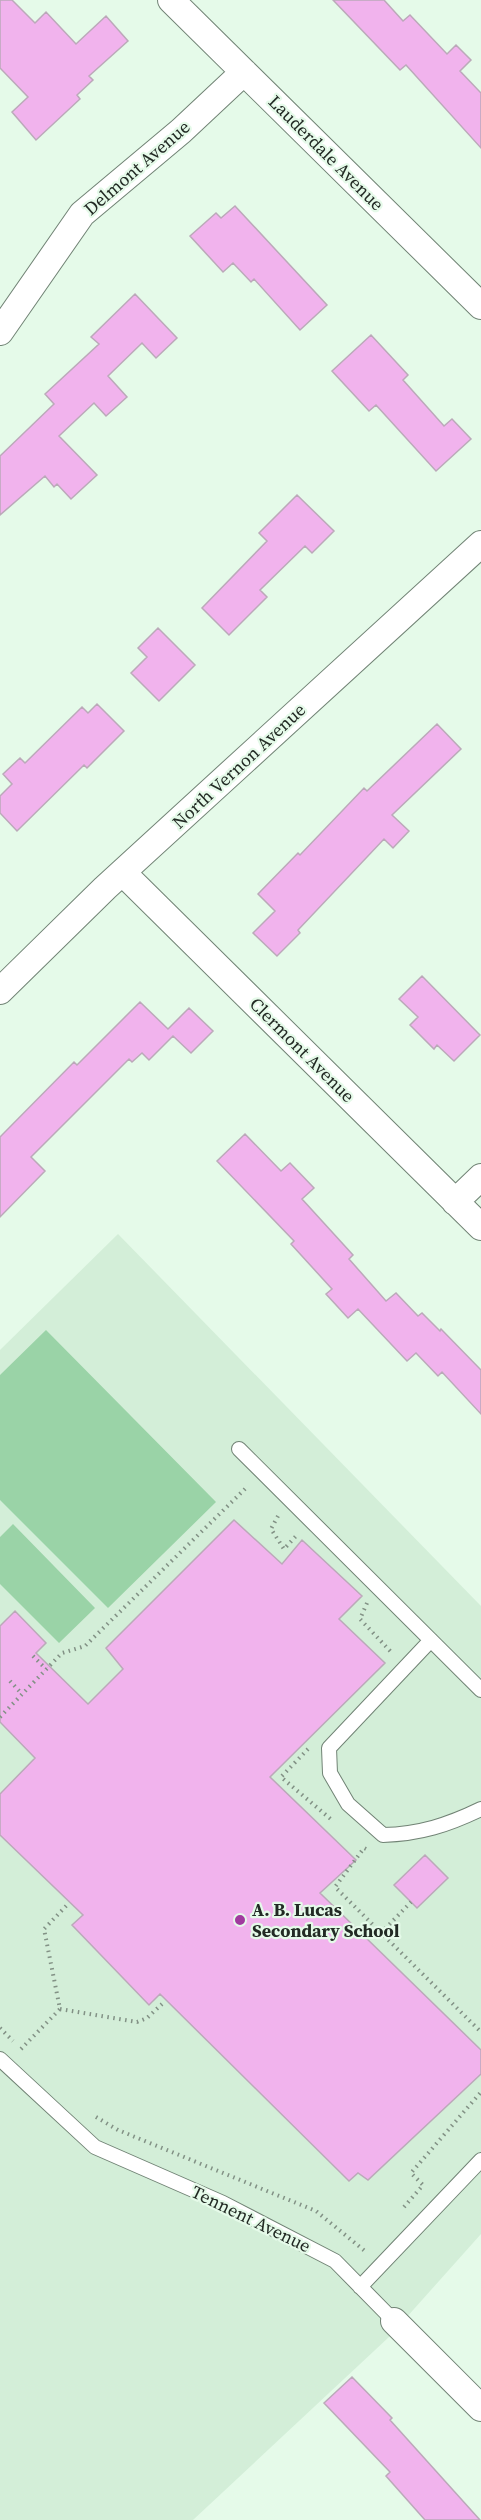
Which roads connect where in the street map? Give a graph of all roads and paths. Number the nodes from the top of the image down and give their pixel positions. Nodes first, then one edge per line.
1 (171, 0) edge
2 (244, 72) junction
3 (481, 306) edge
4 (0, 332) edge
5 (481, 544) edge
6 (123, 873) junction
7 (0, 991) edge
8 (481, 1177) edge
9 (455, 1202) junction
10 (481, 1227) edge
11 (239, 1449) dead end
12 (255, 1479) dead end
13 (282, 1508) dead end
14 (301, 1530) dead end
15 (370, 1596) dead end
16 (431, 1640) junction
17 (33, 1656) dead end
18 (396, 1657) dead end
19 (46, 1669) junction
20 (10, 1681) dead end
21 (481, 1690) edge
22 (22, 1694) junction
23 (0, 1717) edge
24 (314, 1743) dead end
25 (481, 1809) edge
26 (339, 1827) dead end
27 (356, 1841) dead end
28 (364, 1848) junction
29 (374, 1852) dead end
30 (411, 1902) dead end
31 (69, 1903) dead end
32 (381, 1933) junction
33 (162, 2004) dead end
34 (60, 2009) junction
35 (0, 2028) edge
36 (481, 2032) edge
37 (21, 2049) junction
38 (28, 2057) dead end
39 (0, 2059) edge
40 (481, 2092) edge
41 (92, 2114) dead end
42 (481, 2160) edge
43 (401, 2210) dead end
44 (373, 2244) dead end
45 (360, 2287) junction
46 (394, 2321) joint
47 (481, 2408) edge

1 - 2 street, Lauderdale Avenue
2 - 3 street, Lauderdale Avenue
2 - 4 street, Delmont Avenue
5 - 6 street, North Vernon Avenue
6 - 7 street, North Vernon Avenue
6 - 9 street, Clermont Avenue
8 - 9 street
9 - 10 street, Clermont Avenue
11 - 16 lane
12 - 19 path
13 - 14 path
15 - 18 path
16 - 21 lane
16 - 25 lane
17 - 19 path
19 - 22 path
20 - 22 path
22 - 23 path
24 - 26 path
27 - 28 path
28 - 29 path
28 - 32 path
30 - 32 path
31 - 34 path
32 - 36 path
33 - 34 path
34 - 37 path
35 - 37 path
37 - 38 path
39 - 45 lane, Tennent Avenue
40 - 43 path
41 - 44 path
42 - 45 lane
45 - 46 lane, Tennent Avenue
46 - 47 street, Tennent Avenue

